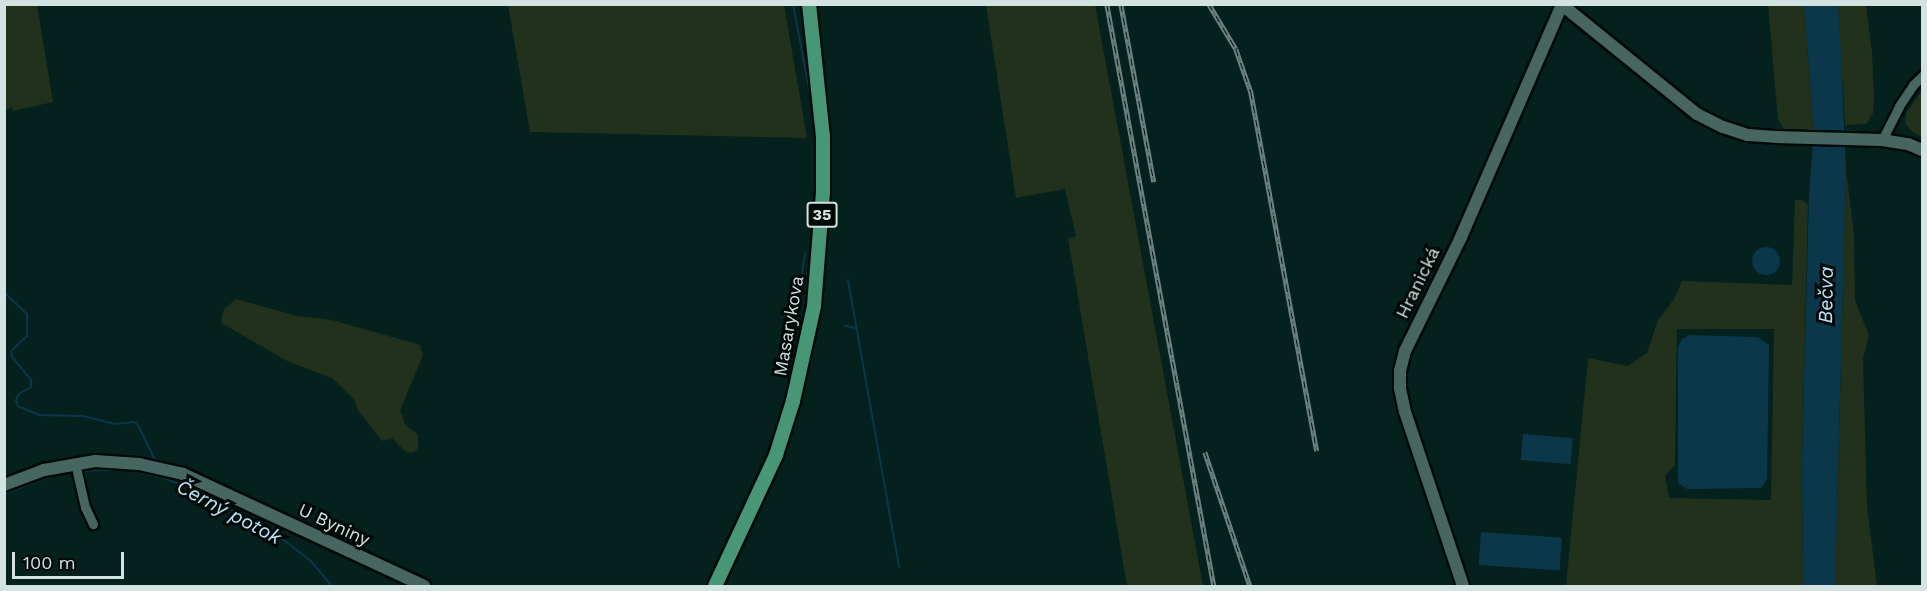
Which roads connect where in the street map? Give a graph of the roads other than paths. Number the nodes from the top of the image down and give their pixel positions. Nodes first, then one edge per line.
1 (803, 4) edge
2 (809, 4) edge
3 (1562, 5) edge
4 (814, 55) junction
5 (1923, 76) edge
6 (1882, 140) junction
7 (1923, 150) edge
8 (77, 469) junction
9 (4, 485) edge
10 (93, 524) dead end
11 (424, 586) edge
12 (716, 586) edge
13 (1463, 586) edge

1 - 4 main road, Masarykova / 35
2 - 4 main road, Masarykova / 35
3 - 6 street, Hranická
3 - 13 street, Hranická
4 - 12 main road, Masarykova / 35
5 - 6 street
6 - 7 street, Hranická
8 - 9 street, U Byniny
8 - 10 street
8 - 11 street, U Byniny

